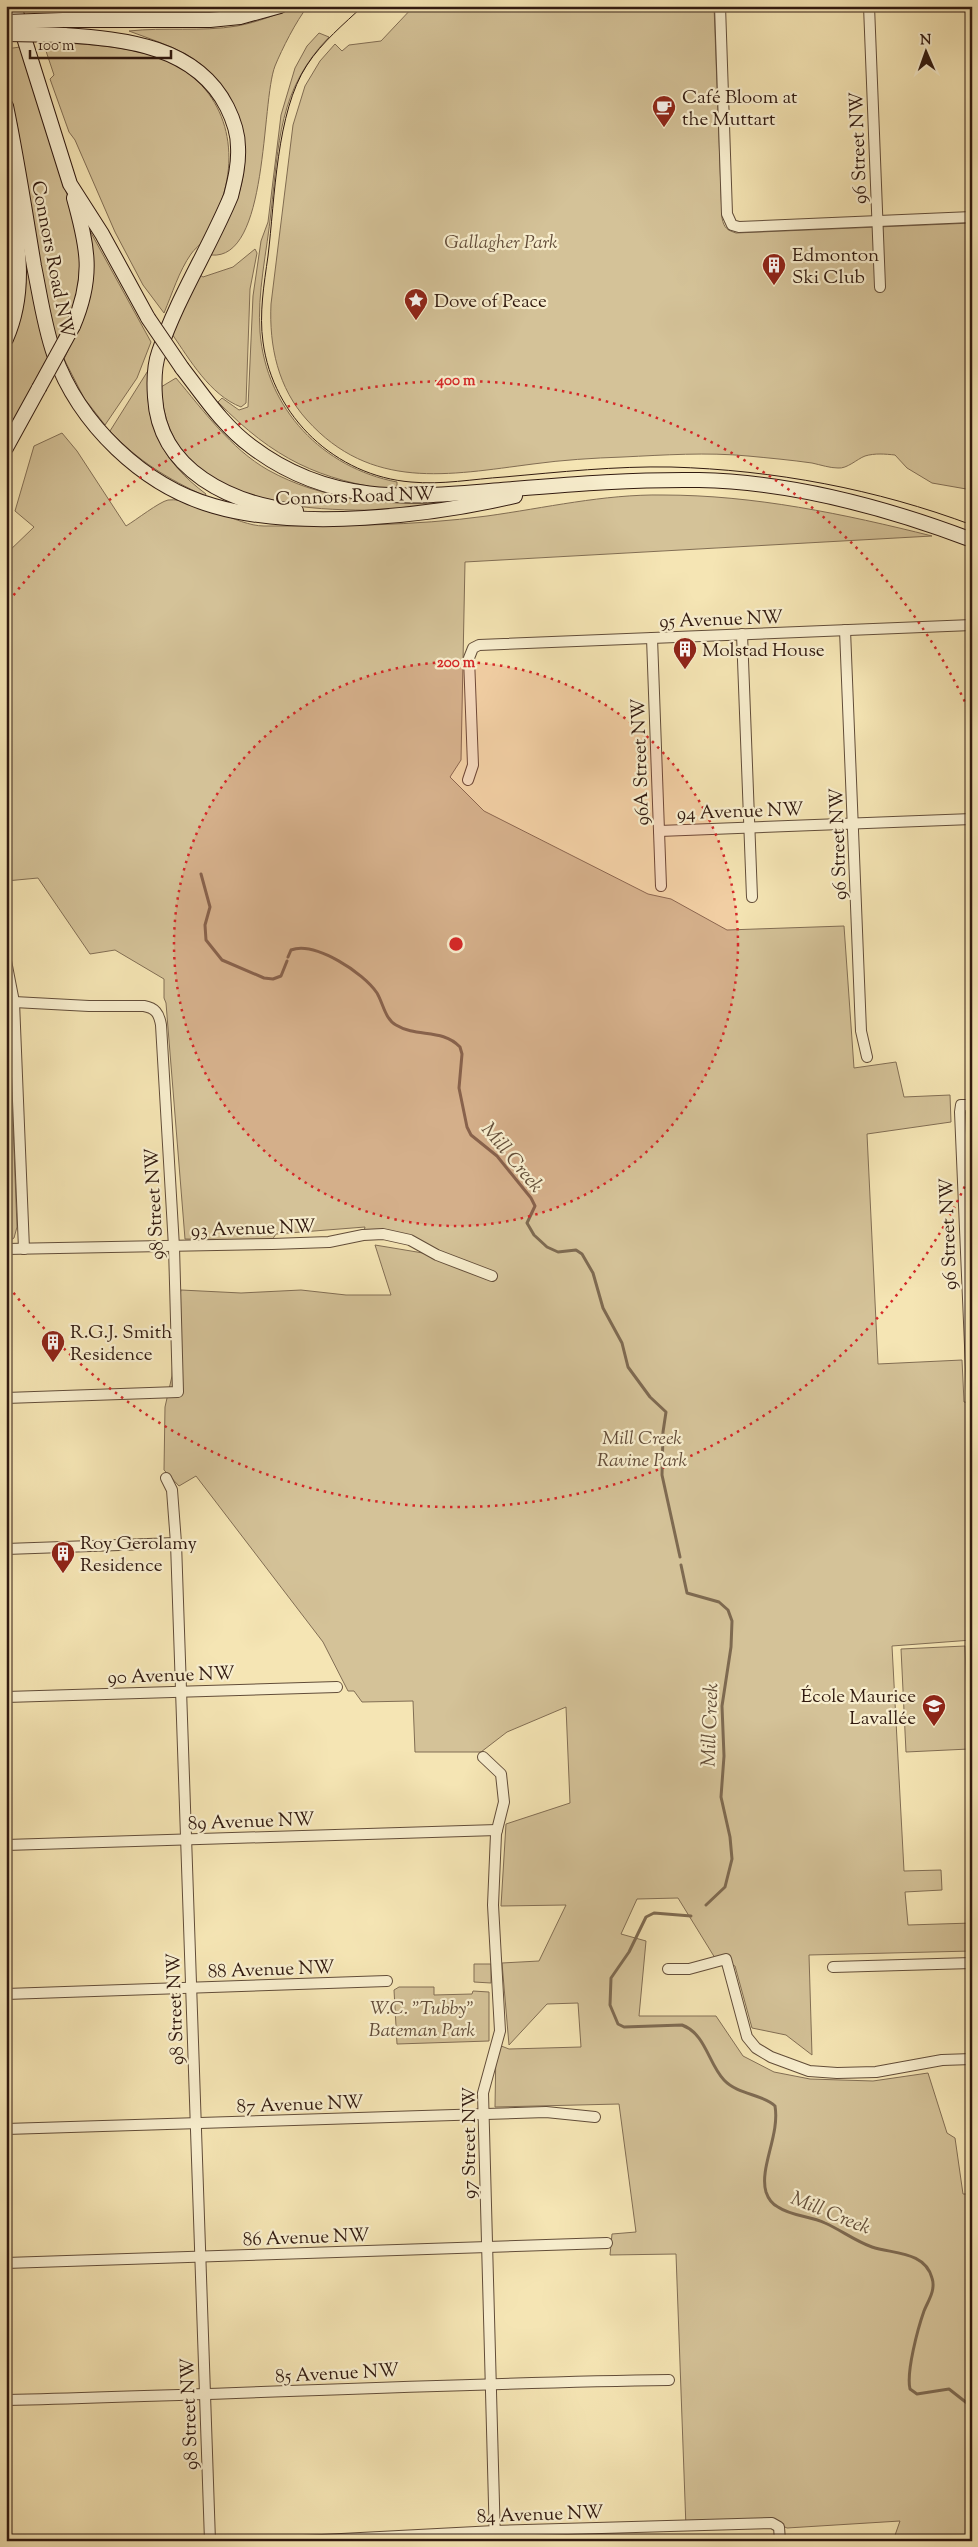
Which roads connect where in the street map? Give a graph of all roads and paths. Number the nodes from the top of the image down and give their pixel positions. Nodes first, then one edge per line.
1 (14, 6) edge
2 (280, 6) edge
3 (720, 6) edge
4 (869, 6) edge
5 (6, 22) edge
6 (6, 34) edge
7 (6, 106) edge
8 (6, 173) edge
9 (70, 184) junction
10 (972, 217) edge
11 (878, 221) junction
12 (880, 287) dead end
13 (6, 339) edge
14 (6, 448) edge
15 (557, 486) junction
16 (366, 517) junction
17 (972, 540) edge
18 (972, 625) edge
19 (845, 630) junction
20 (742, 634) junction
21 (652, 638) junction
22 (468, 780) dead end
23 (972, 820) edge
24 (853, 824) junction
25 (750, 827) junction
26 (659, 830) junction
27 (661, 886) dead end
28 (752, 897) dead end
29 (6, 962) edge
30 (14, 1002) junction
31 (867, 1057) dead end
32 (972, 1105) edge
33 (174, 1247) junction
34 (6, 1249) edge
35 (24, 1249) junction
36 (492, 1276) dead end
37 (971, 1392) edge
38 (6, 1398) edge
39 (166, 1478) dead end
40 (176, 1543) junction
41 (6, 1549) edge
42 (337, 1687) dead end
43 (181, 1691) junction
44 (6, 1696) edge
45 (483, 1757) dead end
46 (497, 1830) junction
47 (186, 1840) junction
48 (6, 1845) edge
49 (972, 1962) edge
50 (833, 1967) dead end
51 (668, 1970) dead end
52 (387, 1982) dead end
53 (191, 1988) junction
54 (6, 1994) edge
55 (972, 2059) edge
56 (483, 2114) junction
57 (595, 2117) dead end
58 (196, 2123) junction
59 (6, 2129) edge
60 (607, 2243) dead end
61 (486, 2248) junction
62 (200, 2256) junction
63 (6, 2263) edge
64 (669, 2380) dead end
65 (491, 2382) junction
66 (205, 2395) junction
67 (6, 2400) edge
68 (495, 2536) edge
69 (210, 2541) edge
70 (303, 2541) edge
71 (780, 2541) edge

1 - 9 main road, Connors Road NW
2 - 5 main road, bridge
3 - 11 street
4 - 11 street, 96 Street NW
6 - 16 main road, bridge
7 - 16 main road, Connors Road NW
8 - 13 main road
9 - 14 main road, bridge
9 - 15 main road, Connors Road NW, bridge
10 - 11 street
11 - 12 street, 96 Street NW
15 - 16 main road, Connors Road NW
15 - 17 main road, Connors Road NW
18 - 19 street, 95 Avenue NW
19 - 20 street, 95 Avenue NW
19 - 24 street, 96 Street NW
20 - 21 street, 95 Avenue NW
20 - 25 street
21 - 22 street, 95 Avenue NW
21 - 26 street, 96A Street NW
23 - 24 street, 94 Avenue NW
24 - 25 street, 94 Avenue NW
24 - 31 street, 96 Street NW
25 - 26 street, 94 Avenue NW
25 - 28 street
26 - 27 street, 96A Street NW
29 - 30 street
30 - 33 street, 98 Street NW
30 - 35 street
32 - 37 street, 96 Street NW
33 - 35 street, 93 Avenue NW
33 - 36 street, 93 Avenue NW
33 - 38 street, 98 Street NW
34 - 35 street, 93 Avenue NW
39 - 40 street, 98 Street NW
40 - 41 street
40 - 43 street, 98 Street NW
42 - 43 street, 90 Avenue NW
43 - 44 street, 90 Avenue NW
43 - 47 street, 98 Street NW
45 - 46 street, 97 Street NW
46 - 47 street, 89 Avenue NW
46 - 56 street, 97 Street NW
47 - 48 street, 89 Avenue NW
47 - 53 street, 98 Street NW
49 - 50 street
51 - 55 street
52 - 53 street, 88 Avenue NW
53 - 54 street, 88 Avenue NW
53 - 58 street, 98 Street NW
56 - 57 street, 87 Avenue NW
56 - 58 street, 87 Avenue NW
56 - 61 street, 97 Street NW
58 - 59 street, 87 Avenue NW
58 - 62 street, 98 Street NW
60 - 61 street, 86 Avenue NW
61 - 62 street, 86 Avenue NW
61 - 65 street, 97 Street NW
62 - 63 street, 86 Avenue NW
62 - 66 street, 98 Street NW
64 - 65 street, 85 Avenue NW
65 - 66 street, 85 Avenue NW
65 - 68 street, 97 Street NW
66 - 67 street, 85 Avenue NW
66 - 69 street, 98 Street NW
68 - 70 street, 84 Avenue NW
68 - 71 street, 84 Avenue NW

